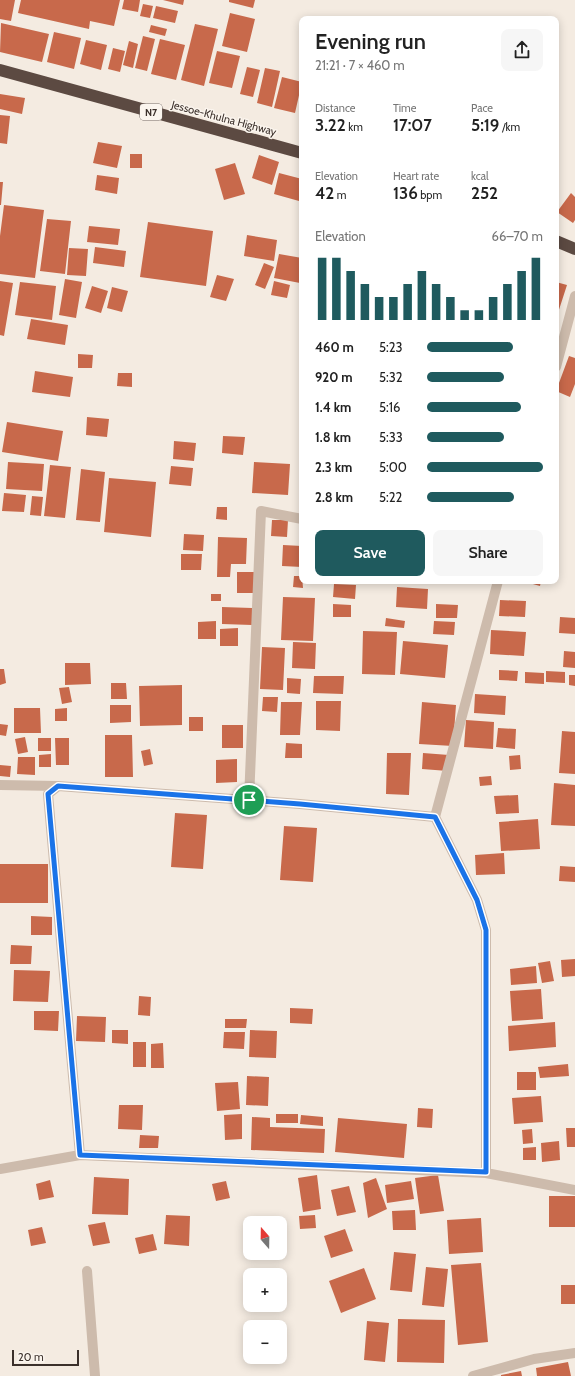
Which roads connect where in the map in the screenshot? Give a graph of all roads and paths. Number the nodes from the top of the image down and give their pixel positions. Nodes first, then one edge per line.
1 (0, 70) edge
2 (299, 152) edge
3 (559, 242) edge
4 (575, 249) edge
5 (575, 296) edge
6 (559, 356) edge
7 (299, 518) edge
8 (497, 584) edge
9 (0, 785) edge
10 (58, 786) junction
11 (249, 800) junction
12 (435, 817) junction
13 (80, 1155) junction
14 (0, 1169) edge
15 (486, 1172) junction
16 (575, 1190) edge
17 (87, 1271) dead end
18 (575, 1352) edge
19 (95, 1376) edge
20 (473, 1376) edge

1 - 2 highway, Jessoe-Khulna Highway / N7
3 - 4 highway
5 - 6 street
7 - 11 street
8 - 12 street
9 - 10 street
10 - 11 street
10 - 13 street
11 - 12 street
12 - 15 street
13 - 14 street
13 - 15 street
15 - 16 street
17 - 19 street
18 - 20 street

